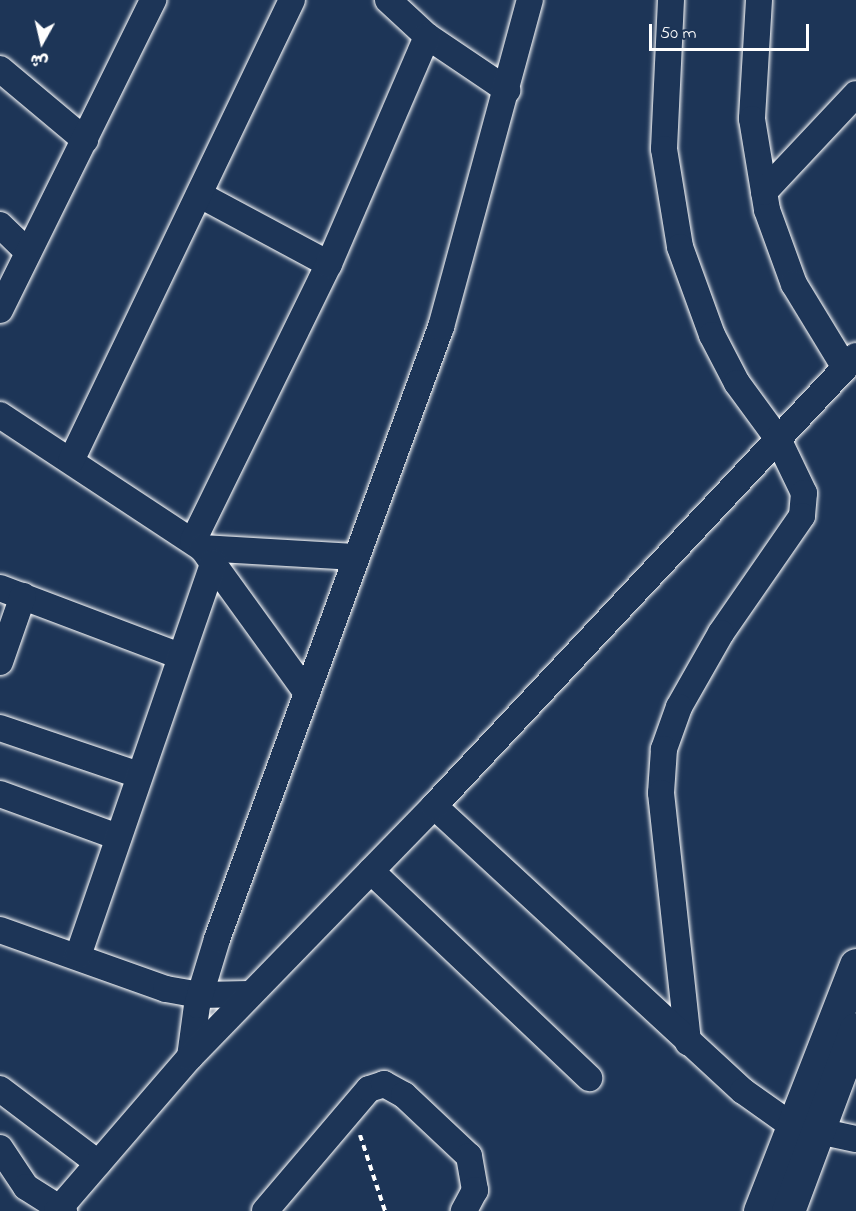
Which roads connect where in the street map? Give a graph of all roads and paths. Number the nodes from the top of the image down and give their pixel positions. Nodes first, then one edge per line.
1 (292, 0) edge
2 (388, 0) edge
3 (530, 0) edge
4 (671, 0) edge
5 (759, 0) edge
6 (144, 4) edge
7 (427, 36) junction
8 (0, 69) edge
9 (507, 90) junction
10 (856, 94) edge
11 (85, 140) junction
12 (764, 192) junction
13 (202, 196) junction
14 (0, 225) edge
15 (28, 252) junction
16 (329, 264) junction
17 (0, 310) edge
18 (850, 362) edge
19 (0, 415) edge
20 (778, 439) junction
21 (71, 461) junction
22 (203, 551) junction
23 (355, 557) junction
24 (12, 592) edge
25 (180, 656) junction
26 (0, 662) edge
27 (307, 693) junction
28 (0, 728) edge
29 (139, 775) junction
30 (0, 795) edge
31 (434, 806) junction
32 (118, 837) junction
33 (371, 871) junction
34 (0, 930) edge
35 (78, 956) junction
36 (856, 964) edge
37 (249, 994) junction
38 (200, 995) junction
39 (856, 1029) edge
40 (688, 1043) junction
41 (190, 1057) junction
42 (589, 1078) dead end
43 (0, 1089) edge
44 (352, 1107) junction
45 (805, 1130) junction
46 (856, 1139) edge
47 (3, 1158) edge
48 (98, 1163) junction
49 (60, 1210) edge
50 (265, 1211) edge
51 (385, 1211) edge
52 (464, 1211) edge
53 (760, 1211) edge
54 (788, 1211) edge

1 - 13 street
2 - 7 street
3 - 9 street
4 - 20 street
5 - 12 street
6 - 11 street
7 - 9 street
7 - 16 street
8 - 11 street
9 - 23 street
10 - 12 street
11 - 15 street
12 - 18 street
13 - 16 street
13 - 21 street
14 - 15 street
15 - 17 street
16 - 22 street
18 - 20 street
19 - 21 street
20 - 31 street
20 - 40 street
21 - 22 street
22 - 23 street
22 - 25 street
22 - 27 street
23 - 27 street
24 - 25 street
24 - 26 street
25 - 29 street
27 - 38 street
28 - 29 street
29 - 32 street
30 - 32 street
31 - 33 street
31 - 40 street
32 - 35 street
33 - 37 street
33 - 42 street
34 - 35 street
35 - 38 street
36 - 45 main road
37 - 38 street
37 - 41 street
38 - 41 street
39 - 45 main road
40 - 45 street
41 - 48 street
43 - 48 street
44 - 50 street
44 - 51 path
44 - 52 street
45 - 46 street
45 - 53 main road
45 - 54 main road
47 - 49 street
48 - 49 street

